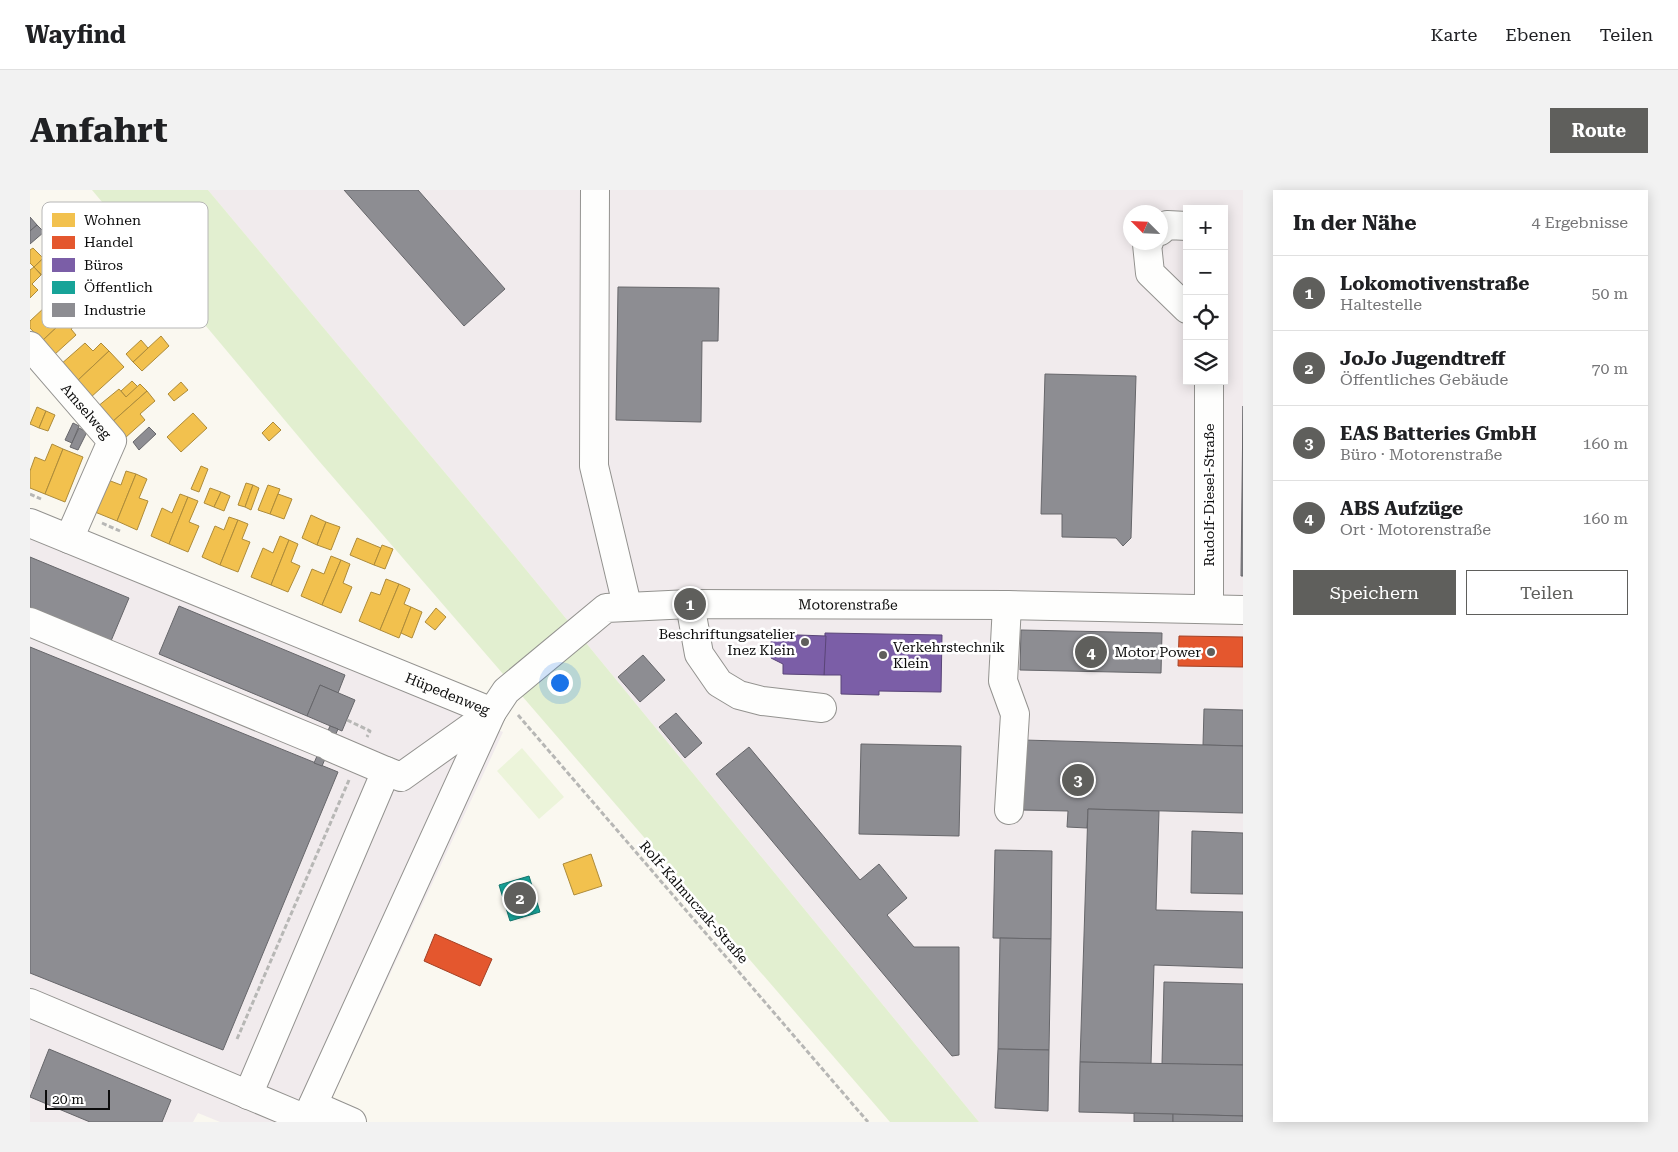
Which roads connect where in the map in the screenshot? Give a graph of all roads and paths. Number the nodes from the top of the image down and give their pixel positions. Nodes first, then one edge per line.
1 (595, 190) edge
2 (1168, 225) edge
3 (1183, 226) edge
4 (1148, 250) edge
5 (1183, 305) edge
6 (30, 346) edge
7 (1209, 385) edge
8 (30, 523) edge
9 (69, 539) junction
10 (690, 604) junction
11 (627, 605) junction
12 (1007, 605) junction
13 (1209, 609) junction
14 (1243, 610) edge
15 (30, 622) edge
16 (497, 704) junction
17 (822, 708) dead end
18 (347, 720) dead end
19 (358, 759) junction
20 (386, 771) junction
21 (1009, 810) dead end
22 (30, 1002) edge
23 (237, 1039) dead end
24 (248, 1095) junction
25 (308, 1115) edge
26 (352, 1122) edge
27 (868, 1122) edge

1 - 11 street
2 - 3 street
4 - 5 street
6 - 9 street, Amselweg
7 - 13 street, Rudolf-Diesel-Straße
8 - 9 street, Hüpedenweg
9 - 16 street, Hüpedenweg
10 - 11 street, Motorenstraße
10 - 12 street, Motorenstraße
10 - 17 street
11 - 16 street, Motorenstraße
12 - 13 street, Motorenstraße
12 - 21 street
13 - 14 street, Motorenstraße
15 - 19 street
16 - 20 street, Motorenstraße
16 - 25 street, Hüpedenweg
16 - 27 path, Rolf-Kalmuczak-Straße
18 - 19 path
19 - 20 street
19 - 23 path
20 - 24 street
22 - 24 street
24 - 25 street
25 - 26 street

